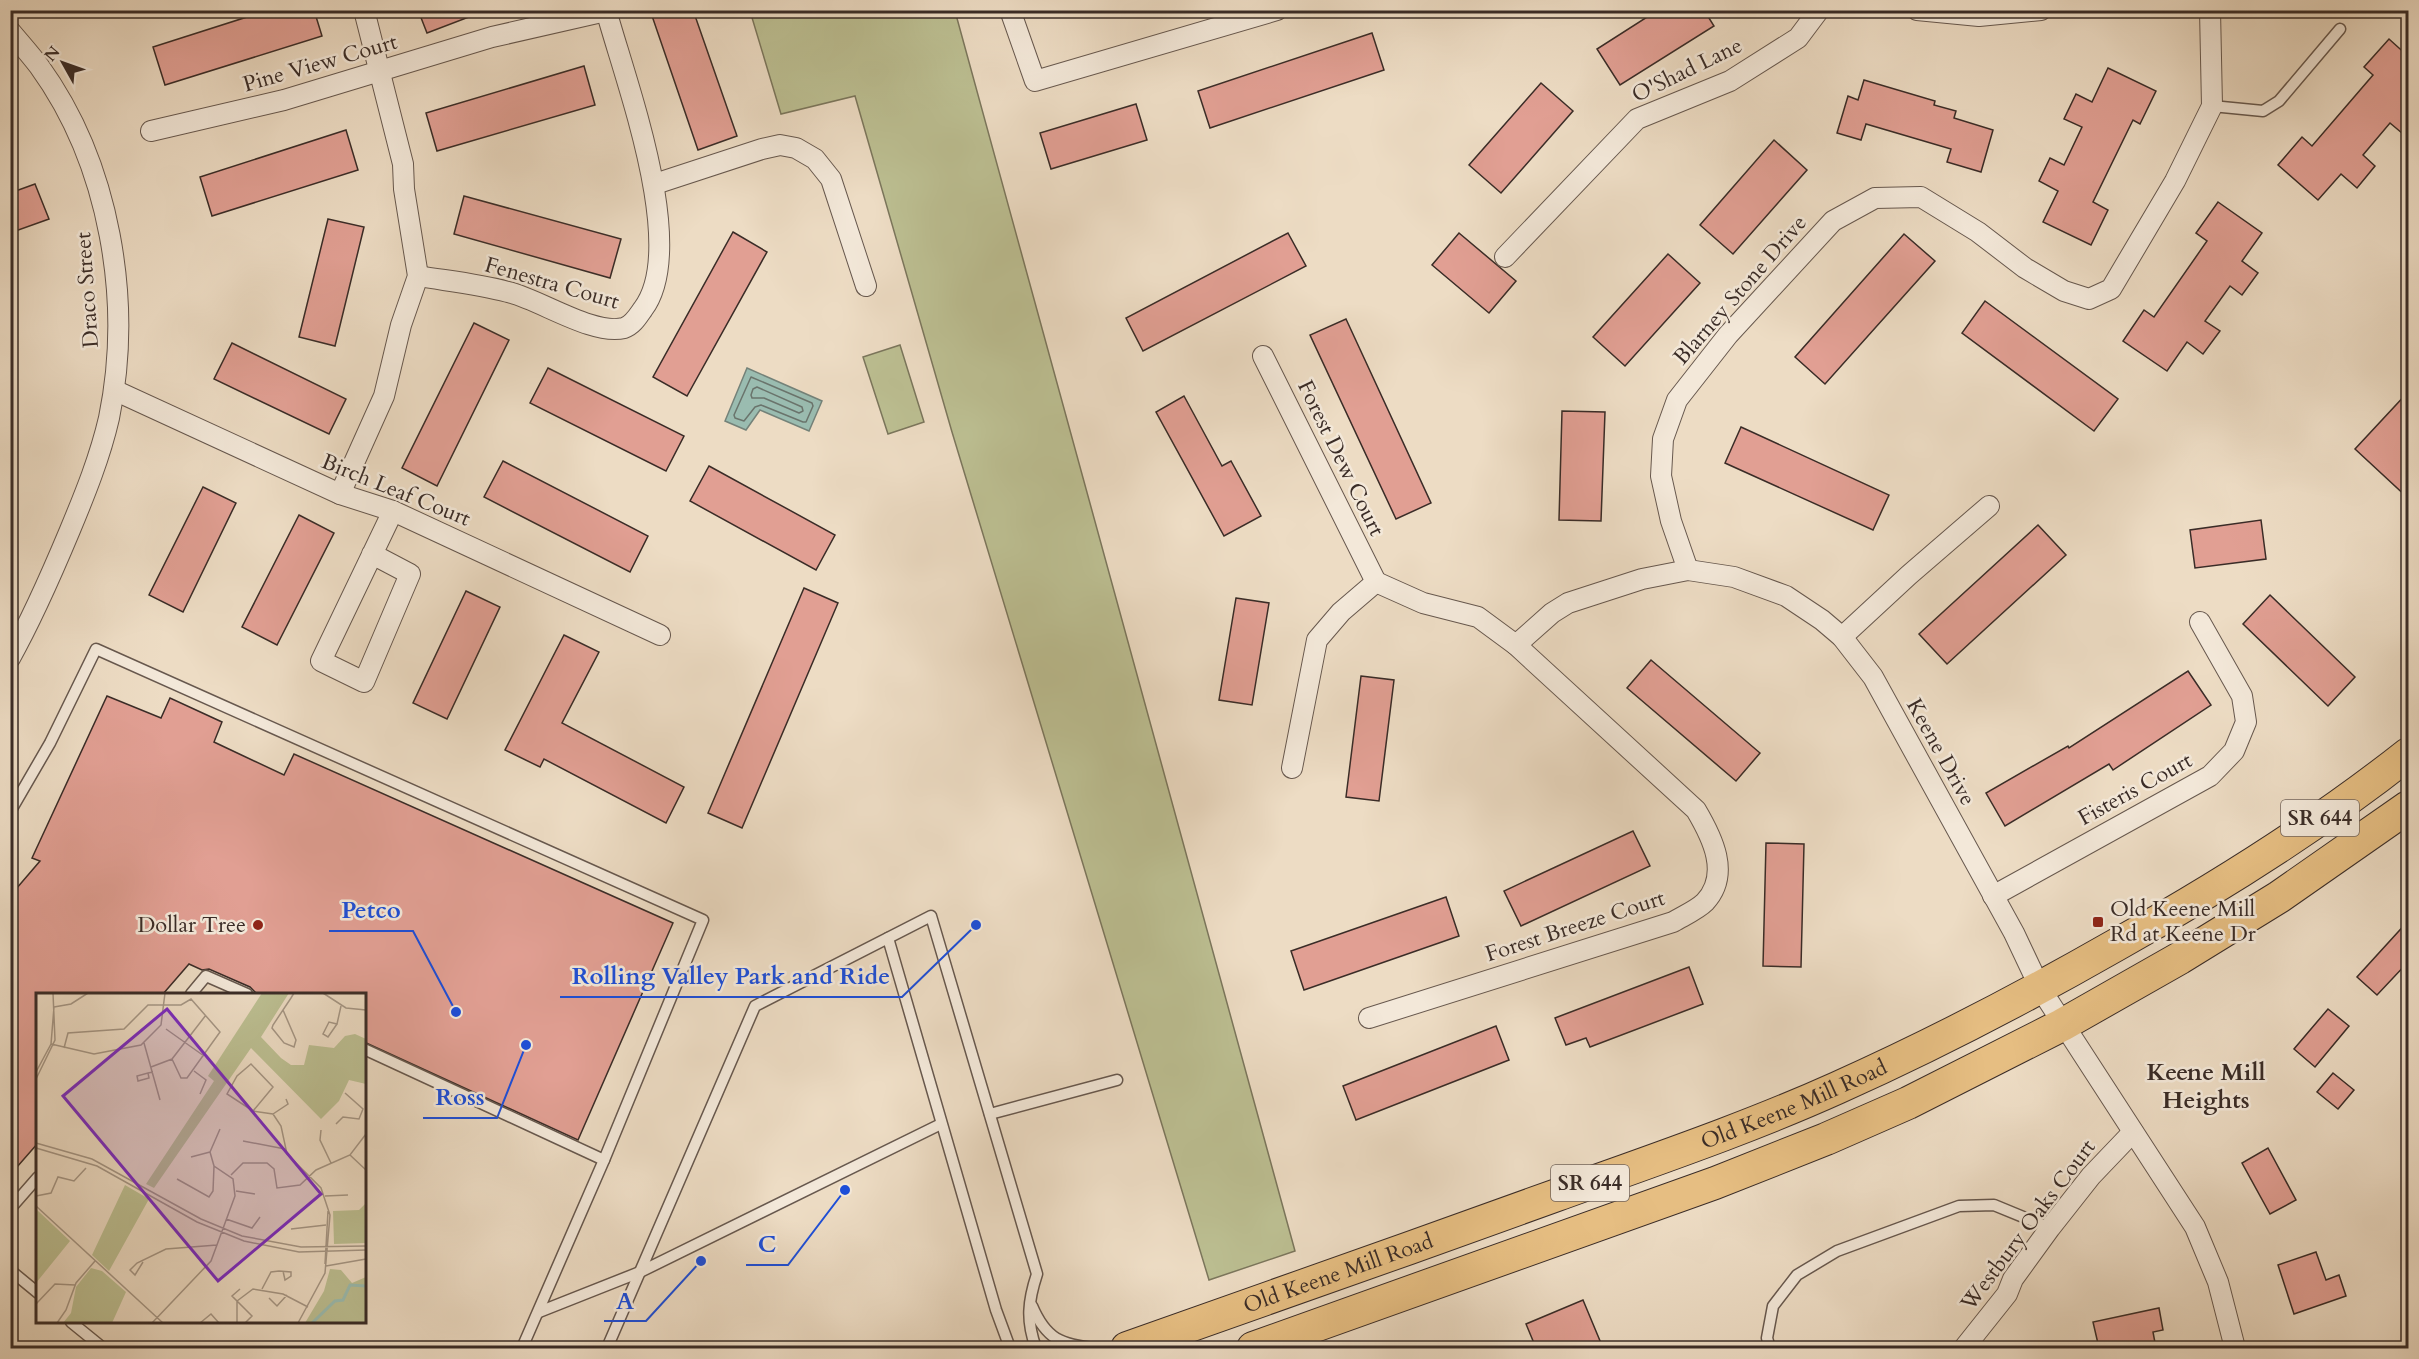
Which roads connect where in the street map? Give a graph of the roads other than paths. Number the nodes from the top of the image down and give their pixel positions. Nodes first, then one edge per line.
1 (363, 10) edge
2 (1010, 10) edge
3 (1277, 10) edge
4 (1820, 10) edge
5 (1917, 10) edge
6 (2041, 10) edge
7 (2210, 10) edge
8 (606, 11) edge
9 (2007, 13) edge
10 (2340, 29) dead end
11 (10, 31) edge
12 (381, 71) junction
13 (2212, 106) junction
14 (151, 131) dead end
15 (655, 184) junction
16 (1505, 257) dead end
17 (418, 276) junction
18 (866, 286) dead end
19 (1263, 356) dead end
20 (114, 390) junction
21 (340, 495) junction
22 (1989, 507) dead end
23 (393, 511) junction
24 (372, 554) junction
25 (1688, 570) junction
26 (1376, 582) junction
27 (2200, 622) dead end
28 (660, 635) dead end
29 (1842, 637) junction
30 (1516, 645) junction
31 (10, 658) edge
32 (2409, 754) edge
33 (1292, 768) dead end
34 (2409, 807) edge
35 (10, 812) edge
36 (1993, 896) junction
37 (888, 938) junction
38 (2040, 988) junction
39 (192, 993) edge
40 (245, 993) edge
41 (1369, 1018) dead end
42 (2062, 1024) junction
43 (366, 1050) edge
44 (1117, 1080) dead end
45 (990, 1114) junction
46 (941, 1124) junction
47 (2133, 1132) junction
48 (604, 1160) junction
49 (36, 1179) edge
50 (10, 1209) edge
51 (2050, 1228) junction
52 (10, 1270) edge
53 (640, 1272) junction
54 (36, 1291) edge
55 (1029, 1299) junction
56 (539, 1312) junction
57 (73, 1323) edge
58 (103, 1348) edge
59 (522, 1348) edge
60 (607, 1348) edge
61 (1010, 1348) edge
62 (1036, 1348) edge
63 (1096, 1348) edge
64 (1107, 1348) edge
65 (1128, 1348) edge
66 (1253, 1348) edge
67 (1770, 1348) edge
68 (1964, 1348) edge
69 (2235, 1348) edge

1 - 12 street
2 - 3 street
4 - 16 street, O'Shad Lane
5 - 9 street
6 - 9 street
7 - 13 street, Blarney Stone Drive
8 - 12 street, Pine View Court
8 - 15 street, Fenestra Court
10 - 13 lane
11 - 20 street, Draco Street
12 - 14 street, Pine View Court
12 - 17 street
13 - 25 street, Blarney Stone Drive
15 - 17 street, Fenestra Court
15 - 18 street
17 - 21 street
19 - 26 street, Forest Dew Court
20 - 21 street, Birch Leaf Court
20 - 31 street, Draco Street
21 - 23 street, Birch Leaf Court
22 - 29 street
23 - 24 street
23 - 28 street, Birch Leaf Court
24 - 24 street
25 - 29 street, Keene Drive
25 - 30 street, Keene Drive
26 - 30 street
26 - 33 street
27 - 36 street, Fisteris Court
29 - 36 street, Keene Drive
30 - 41 street, Forest Breeze Court
32 - 38 main road, Old Keene Mill Road / SR 644
34 - 42 main road, Old Keene Mill Road / SR 644
35 - 48 lane
36 - 38 street, Keene Drive
37 - 45 lane
37 - 46 lane
37 - 53 lane
38 - 42 street, Keene Drive
38 - 65 main road, Old Keene Mill Road / SR 644
39 - 40 lane
42 - 47 street, Keene Drive
42 - 66 main road, Old Keene Mill Road / SR 644
43 - 48 lane
44 - 45 lane
45 - 55 lane
46 - 53 lane
46 - 61 lane
47 - 51 street, Westbury Oaks Court
47 - 69 street, Keene Drive
48 - 56 lane
49 - 50 lane
51 - 67 lane
51 - 68 street, Westbury Oaks Court
52 - 54 lane
53 - 56 lane
53 - 60 lane
55 - 62 lane
55 - 63 lane
56 - 59 lane
57 - 58 lane
64 - 65 lane

